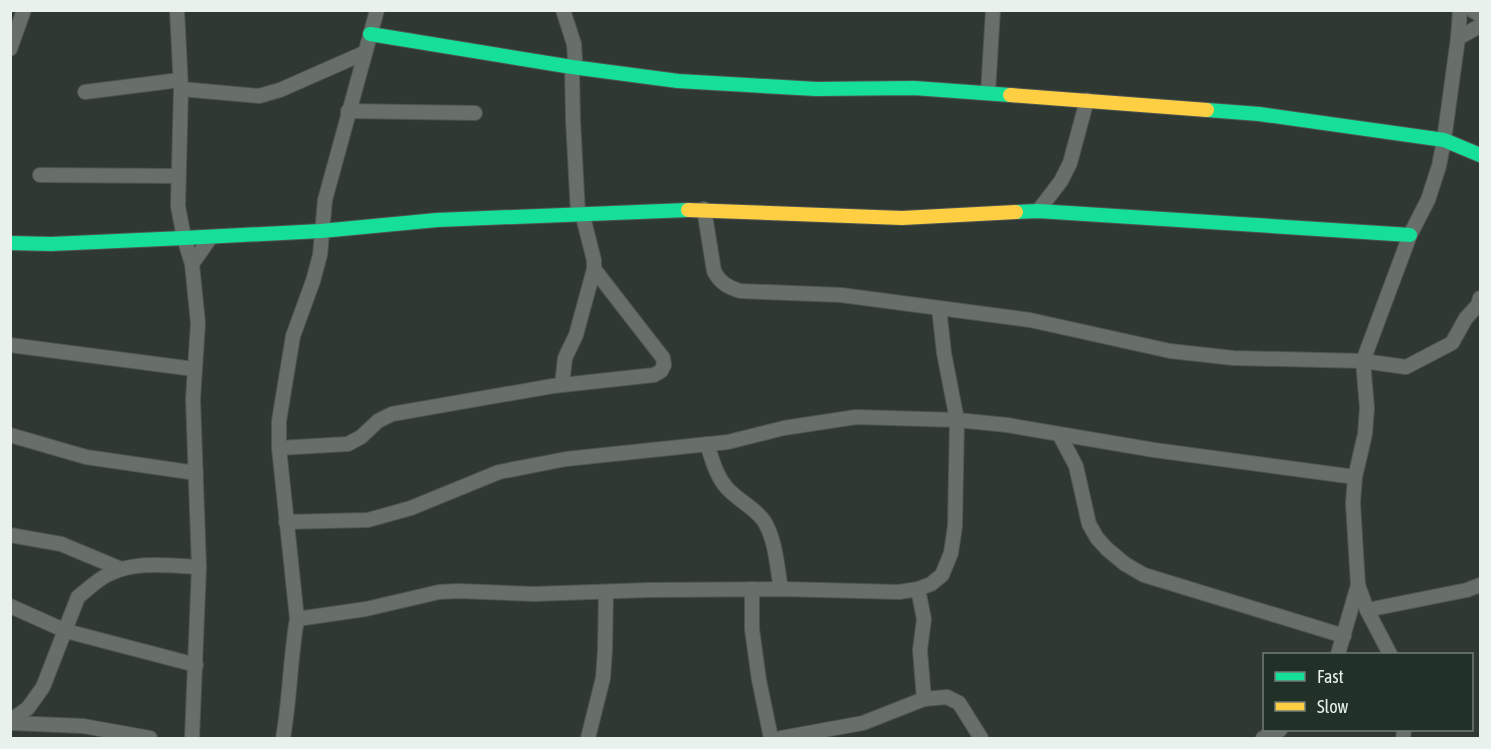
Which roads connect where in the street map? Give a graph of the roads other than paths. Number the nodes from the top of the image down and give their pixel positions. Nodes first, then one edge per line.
1 (24, 10) edge
2 (177, 10) edge
3 (377, 10) edge
4 (563, 10) edge
5 (993, 10) edge
6 (1460, 10) edge
7 (1472, 10) edge
8 (1480, 15) edge
9 (1480, 26) edge
10 (370, 34) junction
11 (1458, 38) junction
12 (10, 49) edge
13 (364, 53) junction
14 (572, 67) junction
15 (180, 85) junction
16 (85, 92) dead end
17 (988, 93) junction
18 (1087, 100) junction
19 (348, 111) junction
20 (475, 113) dead end
21 (1444, 140) junction
22 (1480, 155) edge
23 (40, 176) dead end
24 (177, 176) junction
25 (704, 209) junction
26 (1038, 211) junction
27 (580, 214) junction
28 (321, 231) junction
29 (1410, 235) junction
30 (211, 237) junction
31 (184, 238) junction
32 (10, 243) edge
33 (192, 264) junction
34 (594, 269) junction
35 (1480, 298) edge
36 (939, 308) junction
37 (10, 345) edge
38 (1363, 361) junction
39 (194, 369) junction
40 (562, 385) junction
41 (957, 420) junction
42 (1059, 434) junction
43 (10, 435) edge
44 (707, 444) junction
45 (279, 448) junction
46 (195, 473) junction
47 (1355, 477) junction
48 (286, 522) junction
49 (10, 535) edge
50 (199, 567) junction
51 (121, 569) junction
52 (1358, 585) junction
53 (1480, 585) edge
54 (781, 589) junction
55 (752, 590) junction
56 (918, 590) junction
57 (606, 592) junction
58 (10, 606) edge
59 (1367, 610) junction
60 (297, 619) junction
61 (66, 631) junction
62 (1344, 636) junction
63 (1338, 653) edge
64 (1389, 653) edge
65 (196, 665) junction
66 (924, 699) junction
67 (10, 722) edge
68 (150, 738) edge
69 (192, 738) edge
70 (283, 738) edge
71 (588, 738) edge
72 (771, 738) edge
73 (781, 738) edge
74 (981, 738) edge

1 - 12 street
2 - 15 street
3 - 10 street
4 - 14 street
5 - 17 street
6 - 11 street
7 - 8 street
9 - 11 street
10 - 13 street
10 - 14 street
11 - 21 street
13 - 15 street
13 - 19 street
14 - 17 street
14 - 27 street
15 - 16 street
15 - 24 street
17 - 18 street
18 - 21 street
18 - 26 street
19 - 20 street
19 - 28 street
21 - 22 street
21 - 29 street
23 - 24 street
24 - 31 street
25 - 26 street
25 - 27 street
25 - 36 street
26 - 29 street
27 - 28 street
27 - 34 street
28 - 30 street
28 - 45 street
29 - 38 street
30 - 31 street
30 - 33 street
31 - 32 street
31 - 33 street
33 - 39 street
34 - 40 street
34 - 40 street
35 - 38 street
36 - 38 street
36 - 41 street
37 - 39 street
38 - 47 street
39 - 46 street
40 - 45 street
41 - 42 street
41 - 44 street
41 - 56 street
42 - 47 street
42 - 62 street
43 - 46 street
44 - 48 street
44 - 54 street
45 - 48 street
46 - 50 street
47 - 52 street
48 - 60 street
49 - 51 street
50 - 51 street
50 - 65 street
51 - 61 street
52 - 59 street
52 - 62 street
53 - 59 street
54 - 55 street
54 - 56 street
55 - 57 street
55 - 72 street
56 - 66 street
57 - 60 street
57 - 71 street
58 - 61 street
59 - 64 street
60 - 70 street
61 - 65 street
61 - 67 street
62 - 63 street
65 - 69 street
66 - 73 street
66 - 74 street
67 - 68 street

